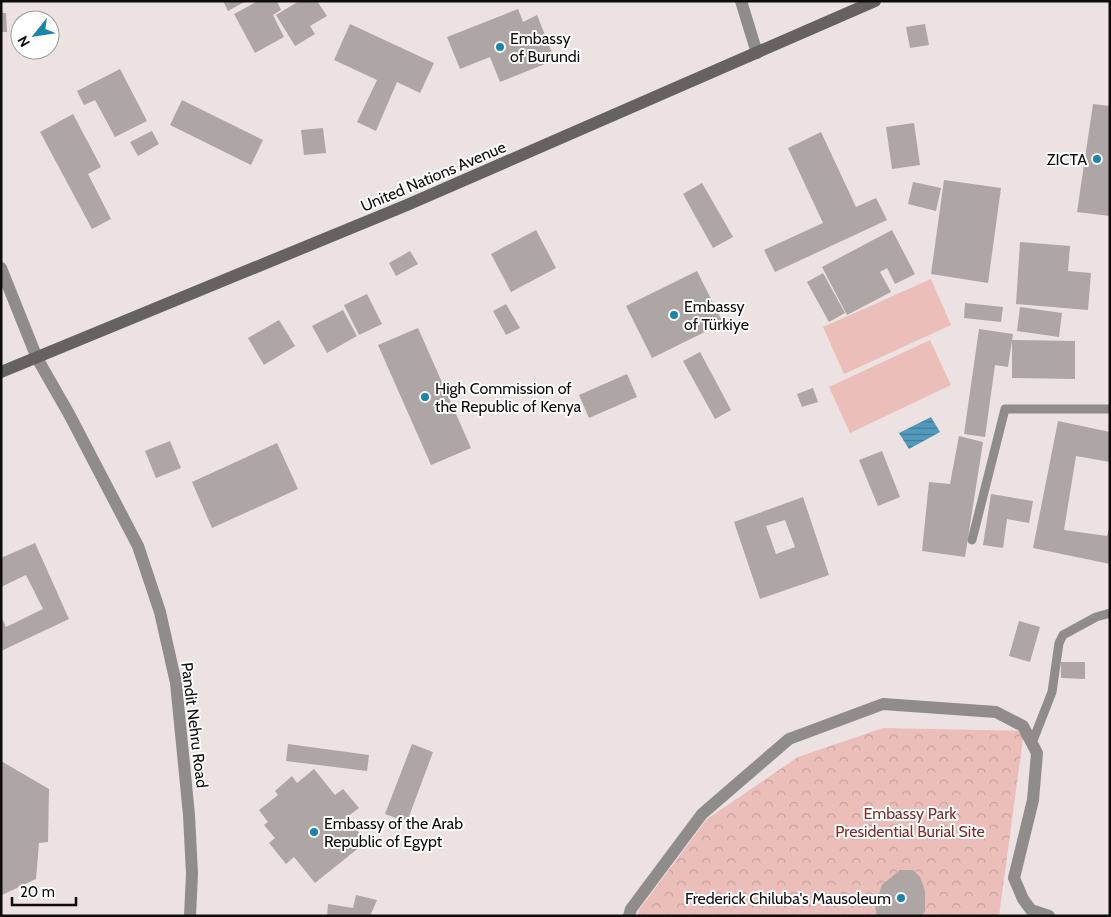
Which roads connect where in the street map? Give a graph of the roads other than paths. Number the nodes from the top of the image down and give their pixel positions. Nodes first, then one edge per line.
1 (741, 1) edge
2 (875, 1) edge
3 (757, 54) junction
4 (1, 268) edge
5 (37, 358) junction
6 (1, 372) edge
7 (1110, 409) edge
8 (972, 540) dead end
9 (1110, 613) edge
10 (1032, 743) junction
11 (190, 916) edge
12 (629, 916) edge
13 (1049, 916) edge

1 - 3 street
2 - 3 main road, United Nations Avenue
3 - 5 main road, United Nations Avenue
4 - 5 street, Pandit Nehru Road
5 - 6 main road, United Nations Avenue
5 - 11 street, Pandit Nehru Road
7 - 8 lane
9 - 10 lane
10 - 12 street
10 - 13 street

